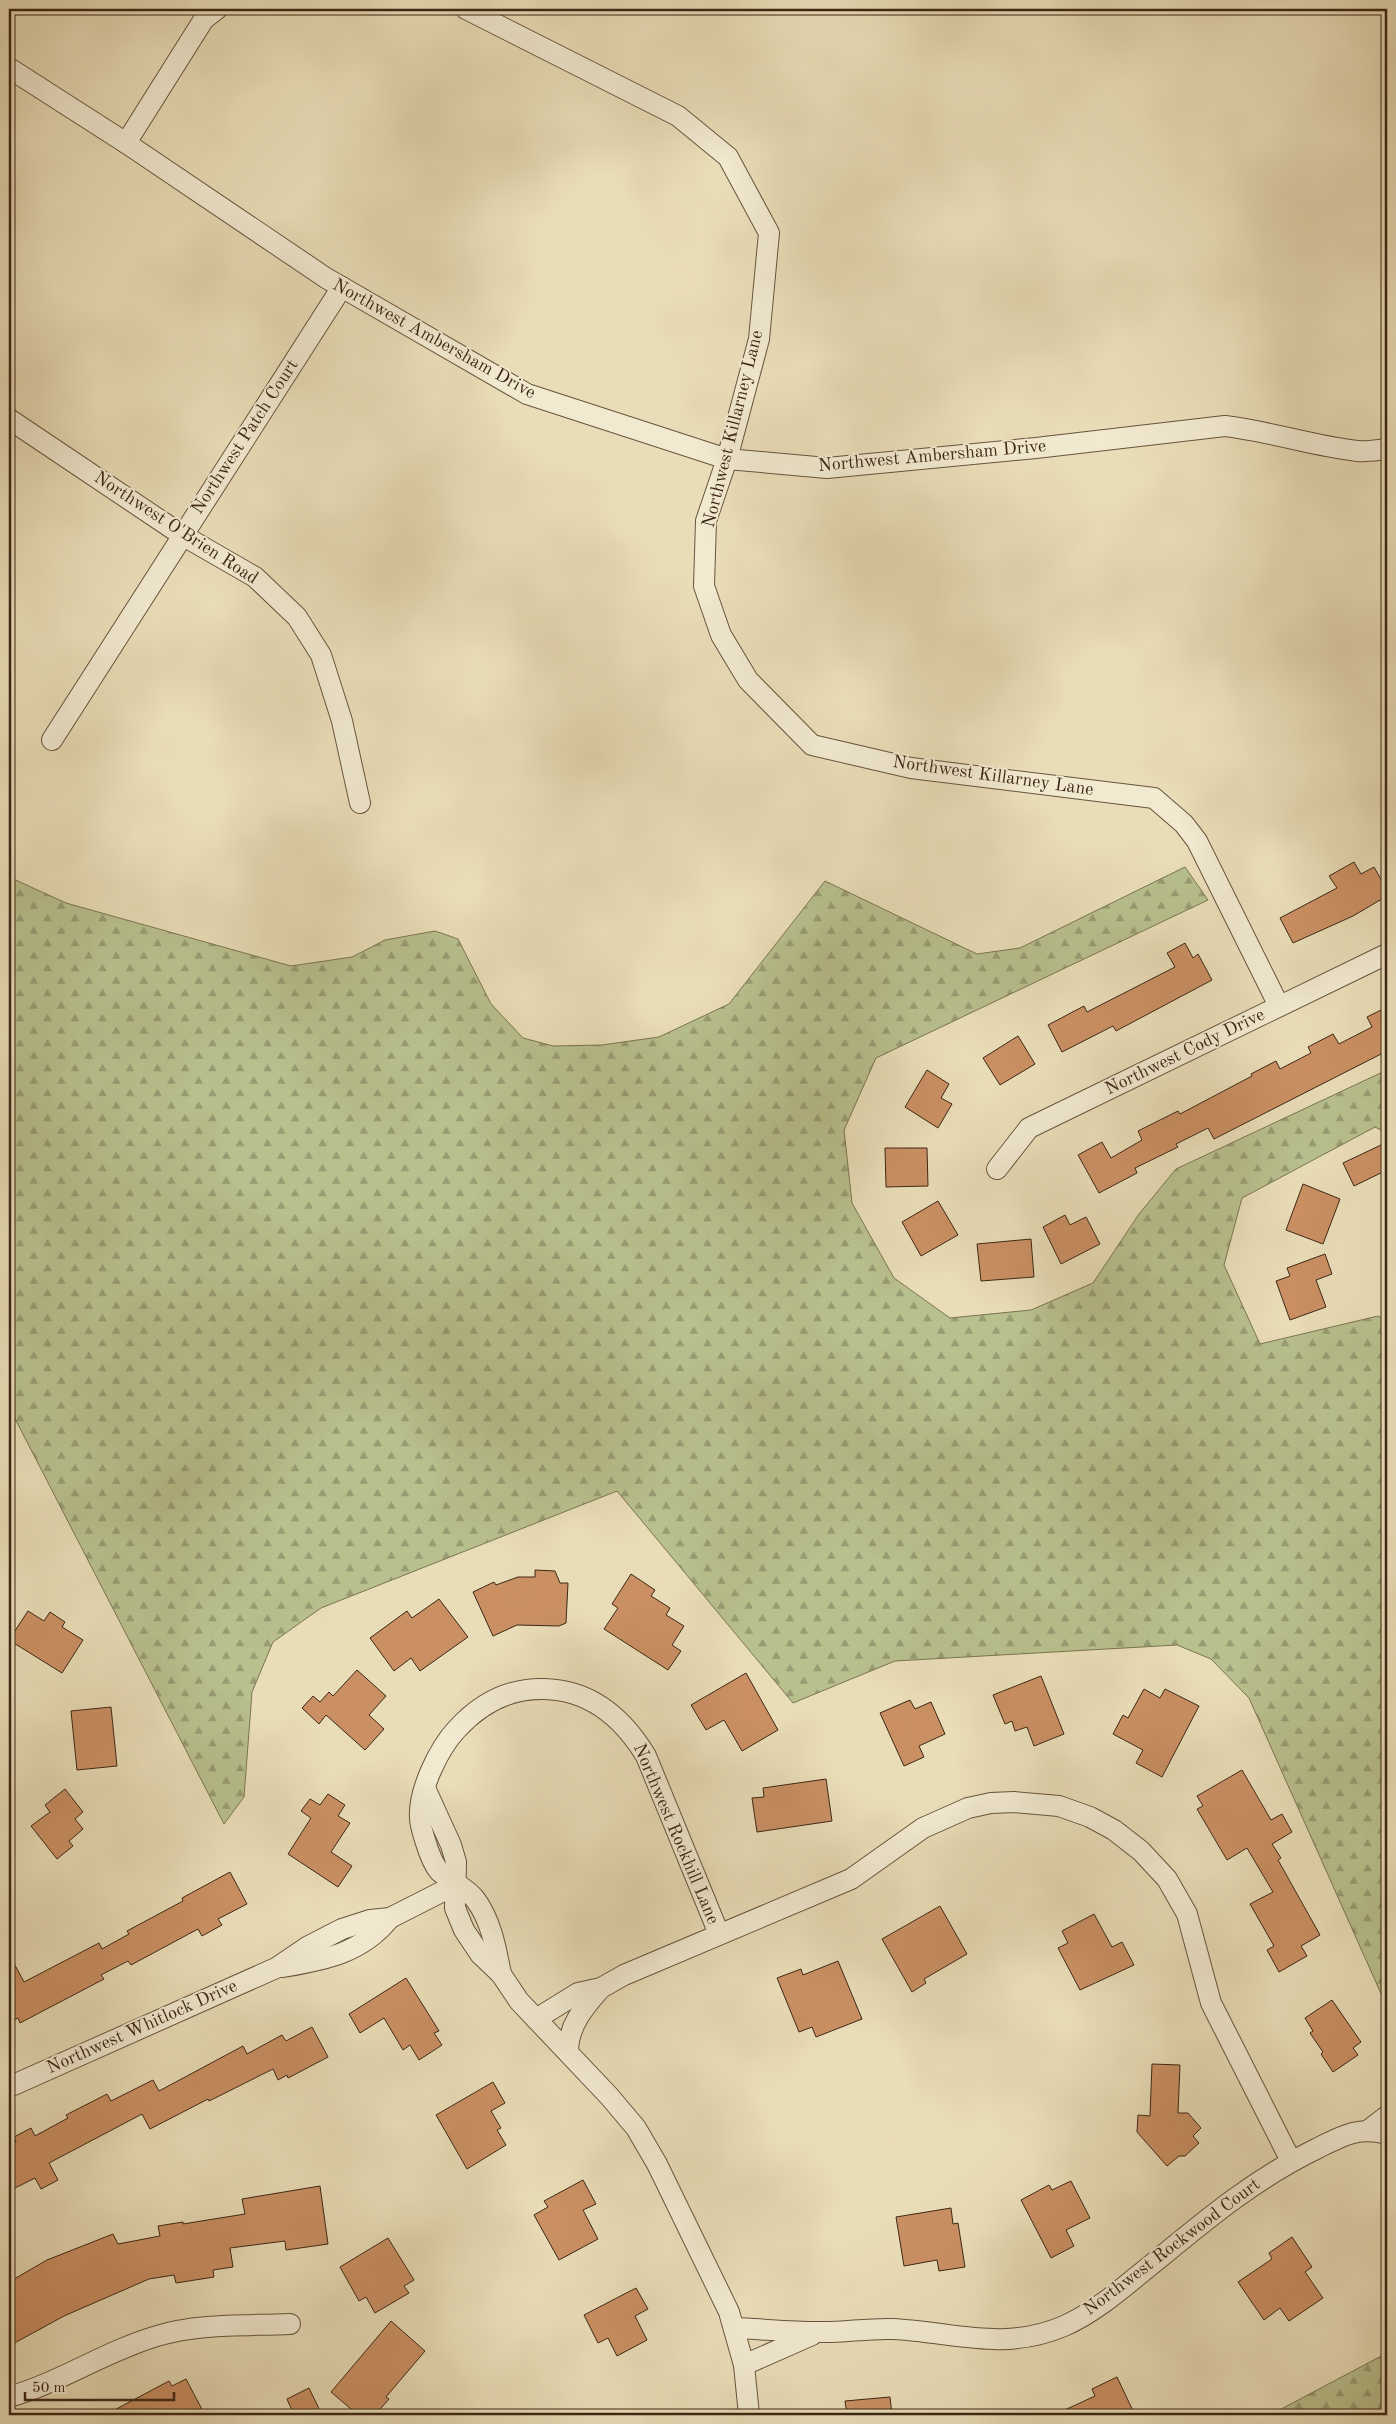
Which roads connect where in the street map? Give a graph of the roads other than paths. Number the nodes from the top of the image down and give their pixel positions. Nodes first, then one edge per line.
1 (217, 9) edge
2 (466, 9) edge
3 (9, 68) edge
4 (126, 143) junction
5 (342, 287) junction
6 (9, 419) edge
7 (1387, 449) edge
8 (727, 459) junction
9 (182, 535) junction
10 (52, 740) dead end
11 (360, 803) dead end
12 (1387, 954) edge
13 (1279, 1006) junction
14 (997, 1169) dead end
15 (457, 1884) junction
16 (719, 1934) junction
17 (601, 1988) junction
18 (536, 2019) junction
19 (568, 2052) junction
20 (9, 2087) edge
21 (1387, 2116) edge
22 (1379, 2131) edge
23 (1291, 2161) junction
24 (290, 2324) dead end
25 (734, 2328) junction
26 (818, 2332) junction
27 (744, 2365) junction
28 (9, 2397) edge
29 (749, 2415) edge

1 - 4 street
2 - 8 street, Northwest Killarney Lane
3 - 4 street, Northwest Ambersham Drive
4 - 5 street, Northwest Ambersham Drive
5 - 8 street, Northwest Ambersham Drive
5 - 9 street, Northwest Patch Court
6 - 9 street, Northwest O'Brien Road
7 - 8 street, Northwest Ambersham Drive
8 - 13 street, Northwest Killarney Lane
9 - 10 street, Northwest Patch Court
9 - 11 street, Northwest O'Brien Road
12 - 13 street, Northwest Cody Drive
13 - 14 street, Northwest Cody Drive
15 - 16 street, Northwest Rockhill Lane
15 - 18 street
15 - 20 street, Northwest Whitlock Drive
16 - 17 street
16 - 23 street
17 - 18 street
17 - 19 street
18 - 19 street
19 - 25 street
21 - 22 street, Northwest Rockwood Court
22 - 23 street, Northwest Rockwood Court
23 - 26 street, Northwest Rockwood Court
24 - 28 street
25 - 26 street, Northwest Rockwood Court
25 - 27 street
26 - 27 street, Northwest Rockwood Court
27 - 29 street

